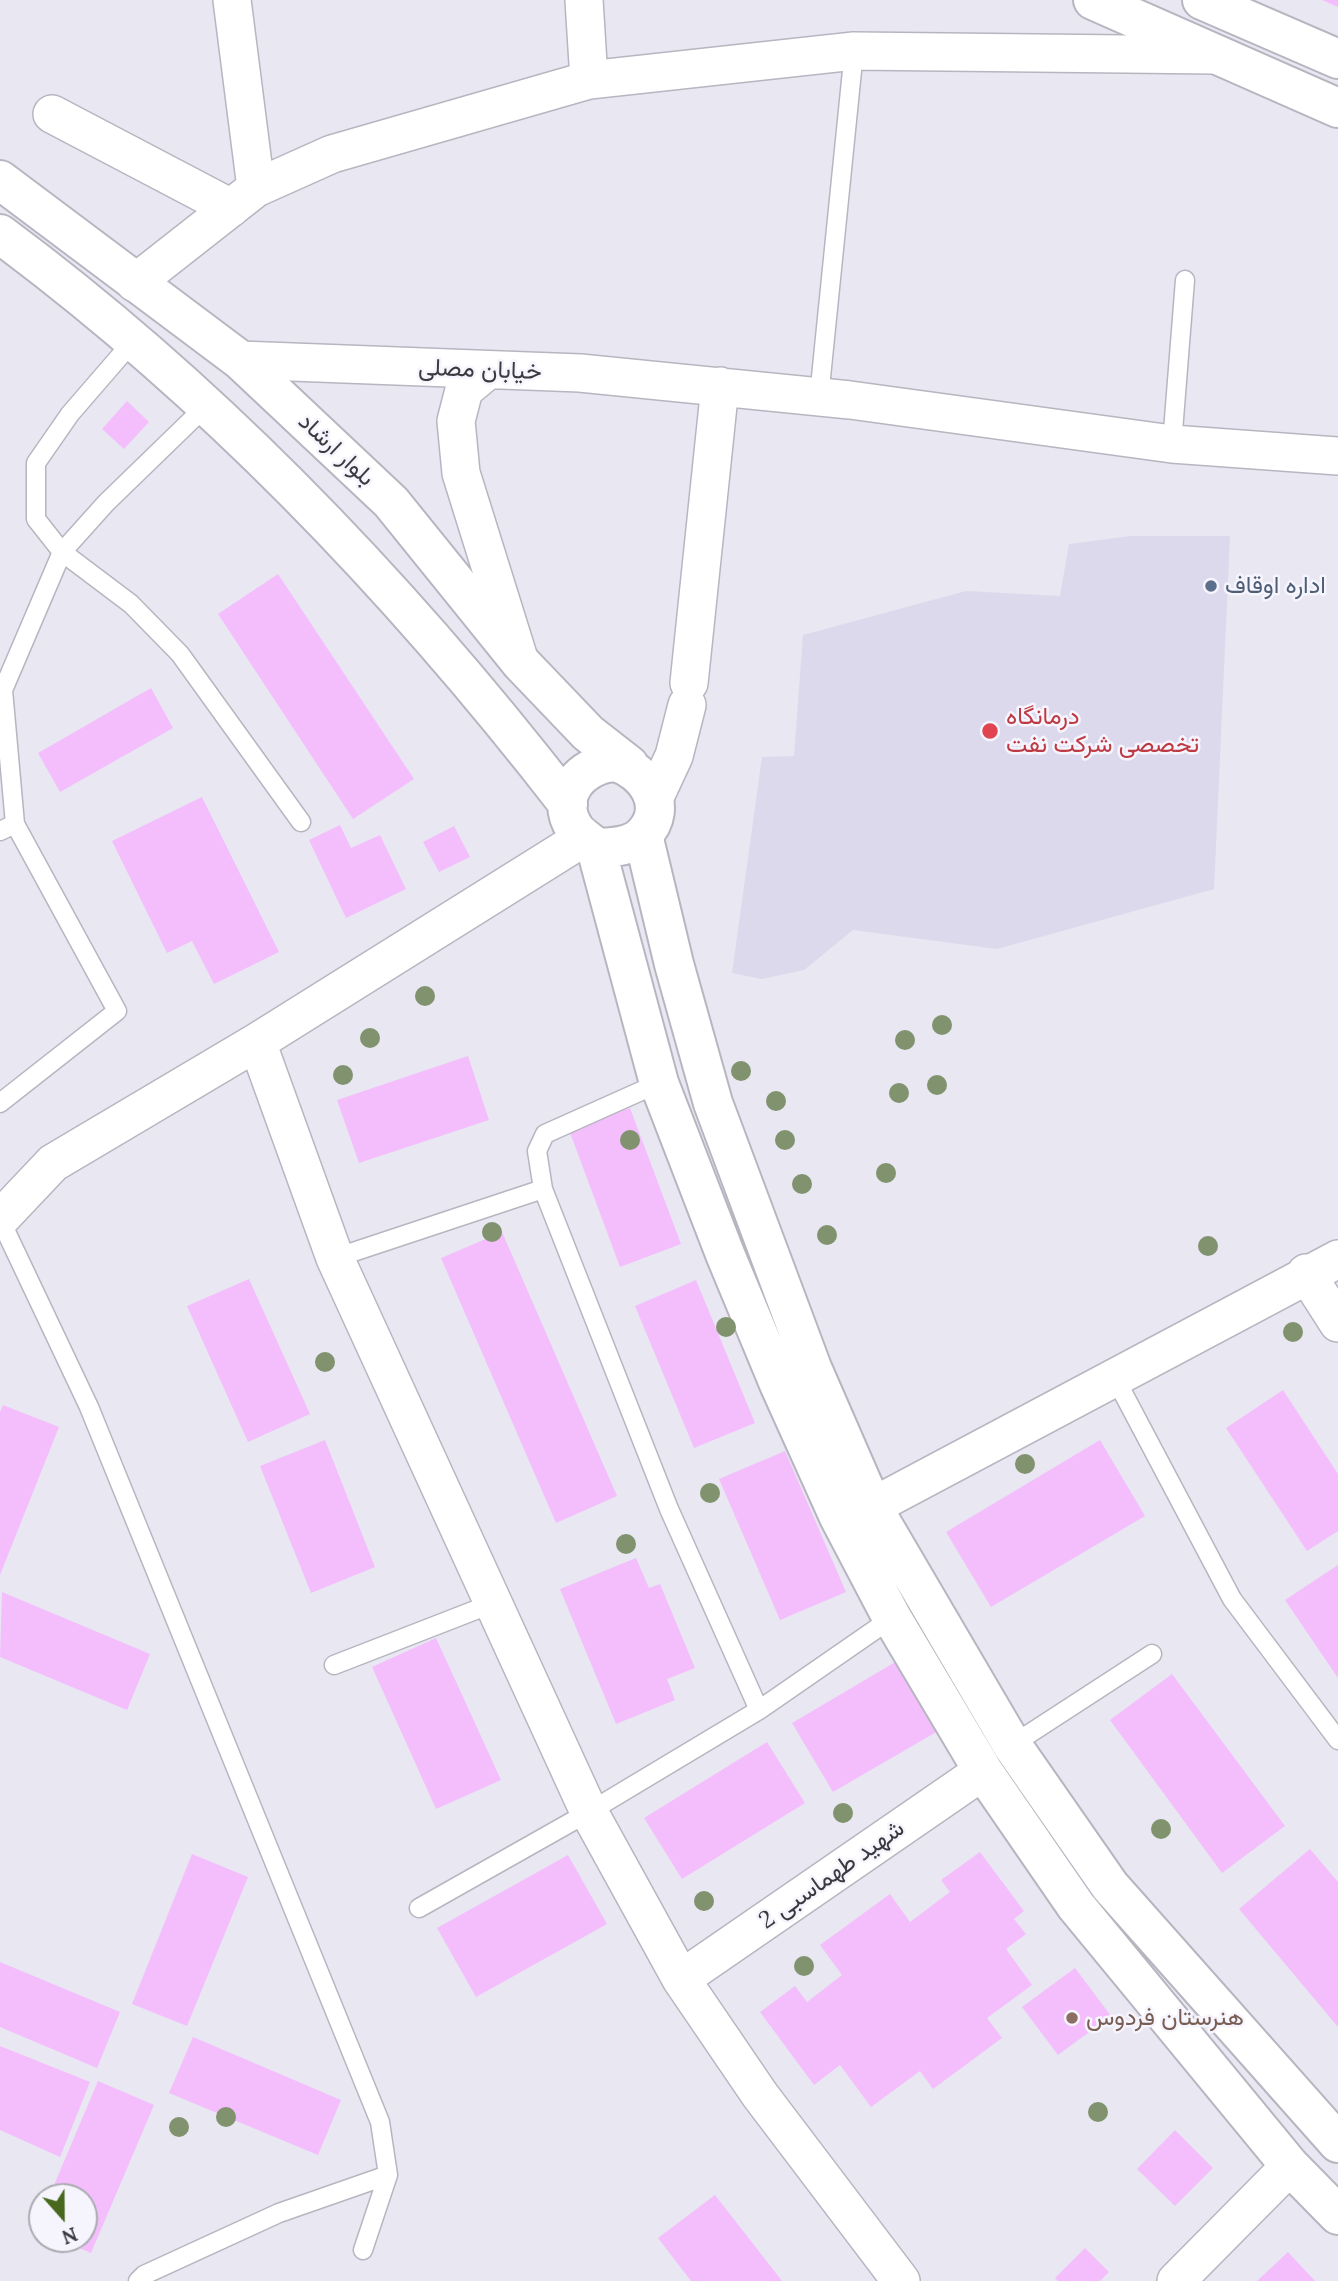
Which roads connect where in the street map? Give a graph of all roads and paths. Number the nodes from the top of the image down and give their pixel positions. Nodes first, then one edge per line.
1 (232, 0) edge
2 (584, 0) edge
3 (1093, 0) edge
4 (1202, 0) edge
5 (1252, 10) edge
6 (855, 51) junction
7 (1216, 55) junction
8 (1338, 59) edge
9 (589, 80) junction
10 (1338, 108) edge
11 (52, 114) dead end
12 (0, 180) edge
13 (243, 198) junction
14 (0, 234) edge
15 (1185, 280) dead end
16 (135, 284) junction
17 (198, 330) junction
18 (148, 352) junction
19 (240, 360) junction
20 (488, 370) junction
21 (720, 386) junction
22 (819, 397) junction
23 (207, 405) junction
24 (1171, 444) junction
25 (1338, 456) edge
26 (62, 552) junction
27 (521, 663) junction
28 (629, 765) junction
29 (654, 799) junction
30 (301, 822) dead end
31 (8, 827) edge
32 (582, 830) junction
33 (643, 835) junction
34 (257, 1042) junction
35 (659, 1083) junction
36 (0, 1102) edge
37 (544, 1189) junction
38 (0, 1219) edge
39 (335, 1258) junction
40 (1322, 1266) edge
41 (1338, 1323) edge
42 (1114, 1376) junction
43 (857, 1515) junction
44 (491, 1604) junction
45 (892, 1618) junction
46 (1152, 1654) dead end
47 (334, 1665) dead end
48 (759, 1710) junction
49 (1338, 1740) edge
50 (1012, 1745) junction
51 (983, 1771) junction
52 (589, 1812) junction
53 (419, 1908) dead end
54 (681, 1979) junction
55 (1338, 2143) edge
56 (1290, 2166) junction
57 (388, 2175) junction
58 (1338, 2215) edge
59 (363, 2250) dead end
60 (138, 2281) edge
61 (901, 2281) edge
62 (1176, 2281) edge

1 - 13 street
2 - 9 street
3 - 7 main road
4 - 5 main road
5 - 8 main road
6 - 7 street
6 - 9 street
6 - 22 lane
7 - 10 main road
9 - 13 street
11 - 13 street
12 - 16 main road, بلوار ارشاد
13 - 16 street
14 - 18 main road
15 - 24 lane
16 - 17 main road, بلوار ارشاد
17 - 18 main road
17 - 19 main road, بلوار ارشاد
18 - 23 main road
18 - 26 lane
19 - 20 street, خیابان مصلی
19 - 27 main road, بلوار ارشاد
20 - 21 street, خیابان مصلی
20 - 27 street
21 - 22 street, خیابان مصلی
21 - 29 street
22 - 24 street, خیابان مصلی
23 - 26 lane
23 - 32 main road
24 - 25 street, خیابان مصلی
26 - 30 lane
26 - 31 lane
27 - 28 main road, بلوار ارشاد
28 - 29 main road
28 - 32 main road
29 - 33 main road
31 - 36 lane
32 - 33 main road
32 - 34 street
32 - 35 main road
33 - 43 main road
34 - 38 street
34 - 39 street
35 - 37 lane
35 - 43 main road
37 - 39 lane
37 - 48 lane
38 - 57 lane
39 - 44 street
40 - 41 street
40 - 42 street
42 - 43 street
42 - 49 lane
43 - 45 main road
43 - 50 main road
44 - 47 lane
44 - 52 street
45 - 48 lane
45 - 51 main road
46 - 50 lane
48 - 52 lane
50 - 55 main road
51 - 54 street, شهید طهماسبی 2
51 - 56 main road
52 - 53 lane
52 - 54 street
54 - 61 street
56 - 58 main road
56 - 62 street
57 - 59 lane
57 - 60 lane

